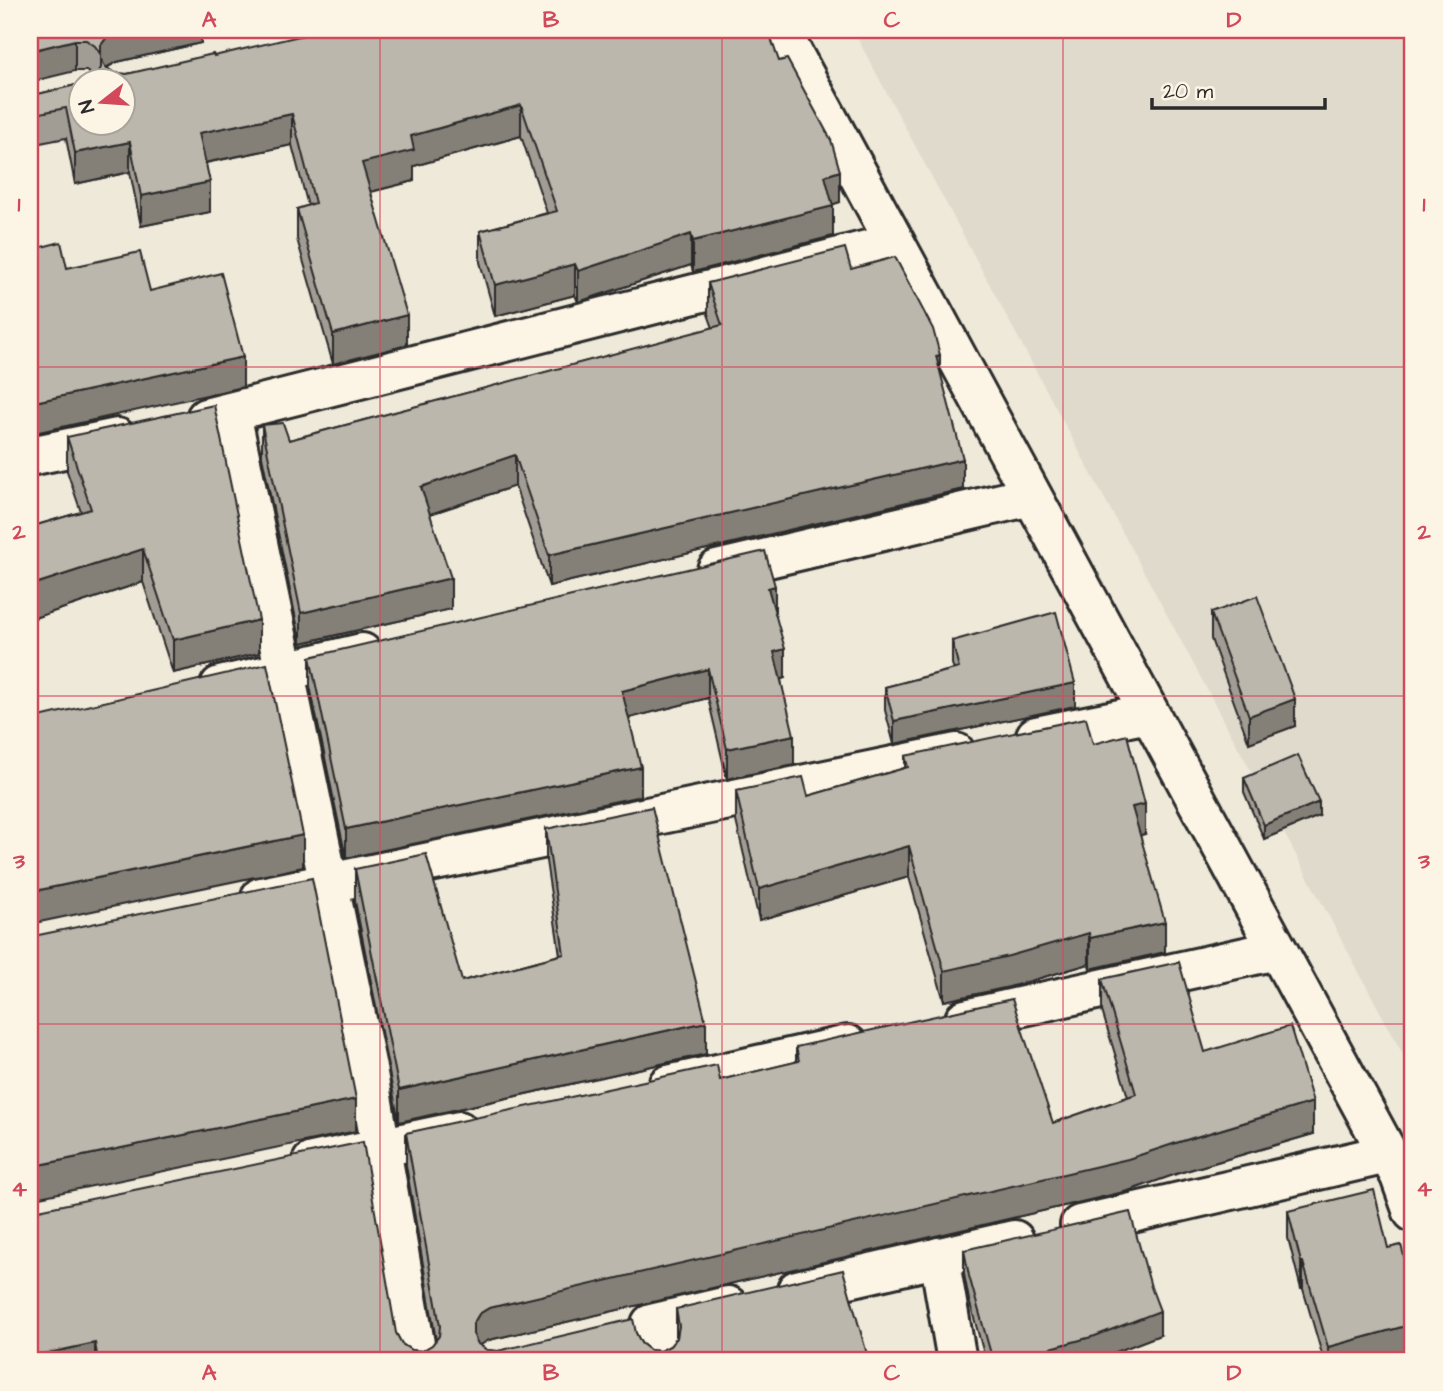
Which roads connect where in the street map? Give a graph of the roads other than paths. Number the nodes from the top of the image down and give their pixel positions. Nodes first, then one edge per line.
1 (780, 30) edge
2 (895, 243) junction
3 (232, 413) junction
4 (30, 456) edge
5 (1031, 496) junction
6 (679, 579) edge
7 (394, 646) edge
8 (285, 671) junction
9 (191, 693) edge
10 (1149, 713) junction
11 (329, 883) junction
12 (234, 903) edge
13 (1278, 950) junction
14 (938, 1025) edge
15 (884, 1037) edge
16 (640, 1091) edge
17 (490, 1124) edge
18 (382, 1148) junction
19 (1387, 1154) junction
20 (274, 1170) edge
21 (1413, 1212) edge
22 (939, 1257) junction
23 (650, 1324) junction
24 (611, 1334) edge
25 (418, 1361) edge
26 (657, 1361) edge
27 (957, 1361) edge

1 - 2 street
2 - 3 street
2 - 5 street
3 - 4 street
3 - 8 street
5 - 6 street
5 - 10 street
7 - 8 street
8 - 9 street
8 - 11 street
10 - 11 street
10 - 13 street
11 - 12 street
11 - 18 street
13 - 14 street
13 - 19 street
15 - 16 street
17 - 18 street
18 - 20 street
18 - 25 street
19 - 21 street
19 - 22 street
22 - 23 street
22 - 27 street
23 - 24 street
23 - 26 street

